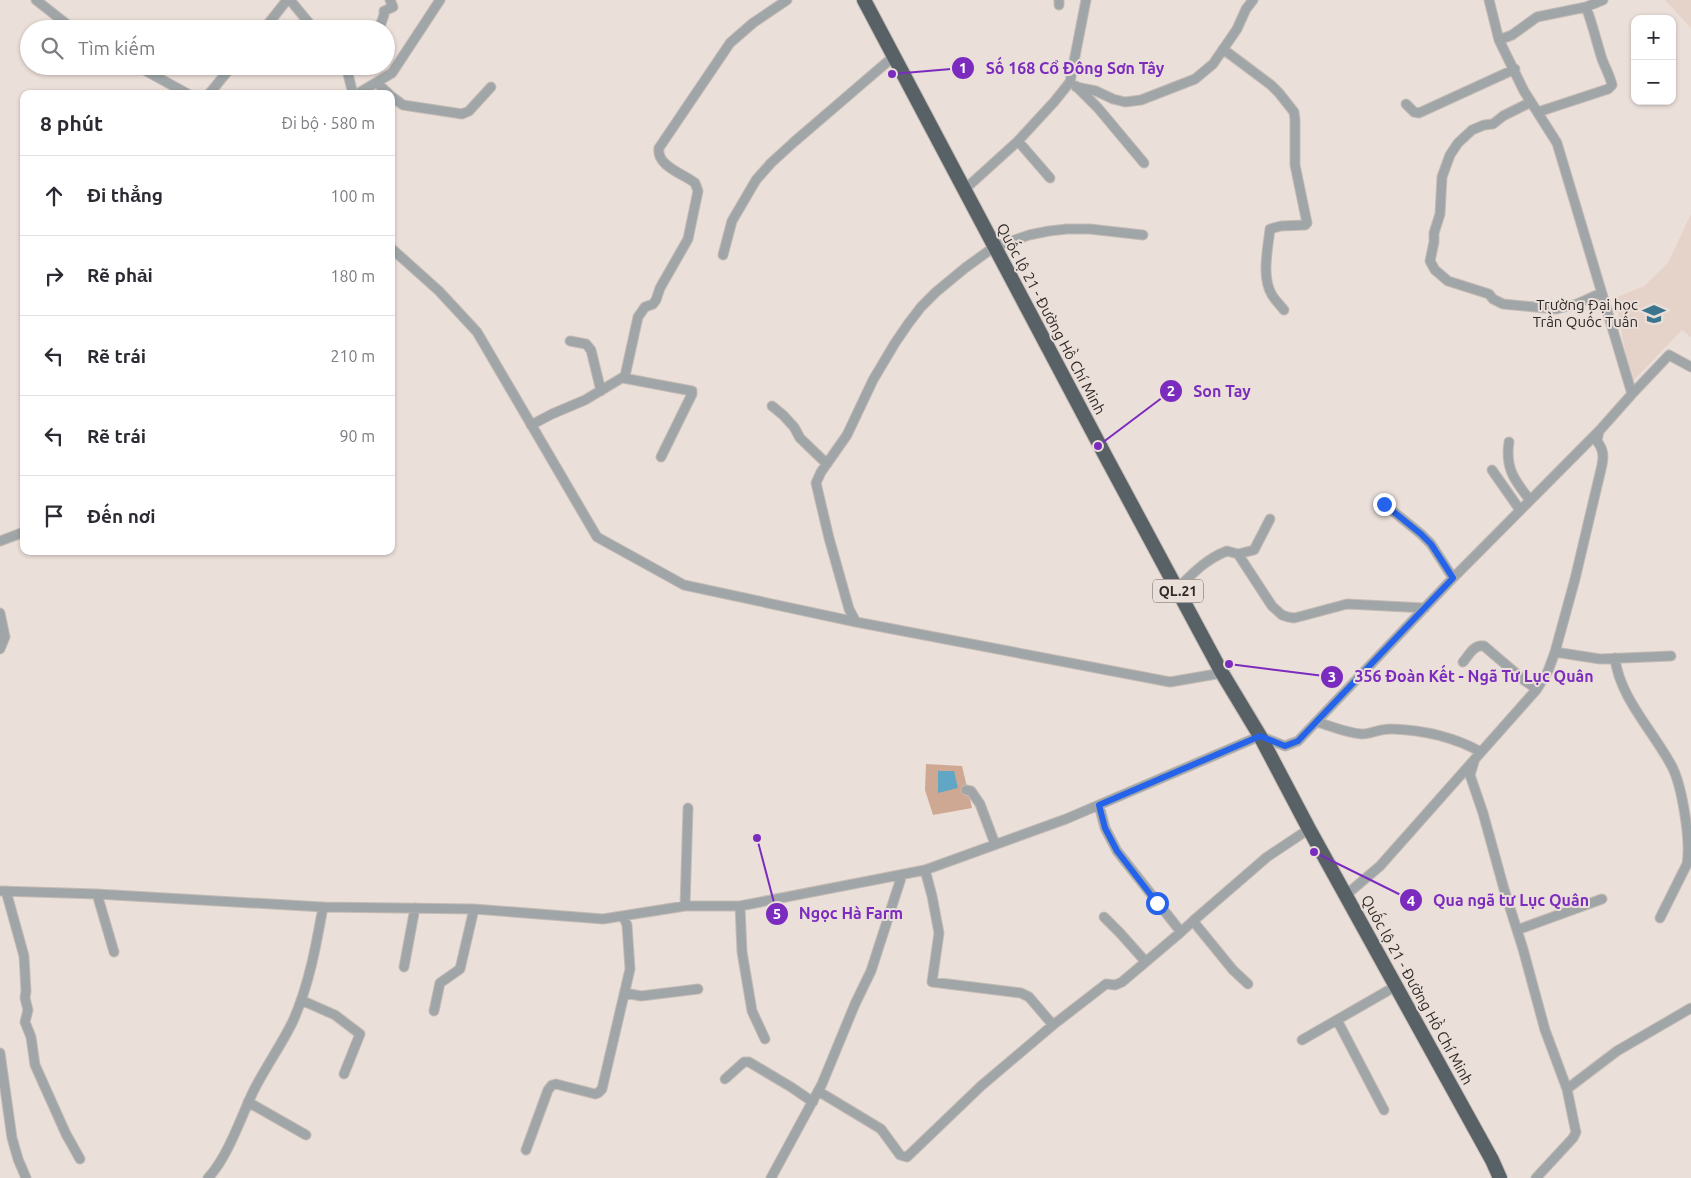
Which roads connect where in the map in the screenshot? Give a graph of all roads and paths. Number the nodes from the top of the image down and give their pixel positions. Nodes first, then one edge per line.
1 (36, 0) edge
2 (288, 0) edge
3 (390, 0) edge
4 (440, 0) edge
5 (787, 0) edge
6 (864, 0) edge
7 (1086, 0) edge
8 (1253, 0) edge
9 (1488, 0) edge
10 (1603, 0) edge
11 (1586, 7) junction
12 (62, 20) edge
13 (271, 20) edge
14 (306, 20) edge
15 (382, 20) edge
16 (1499, 40) junction
17 (1223, 49) junction
18 (894, 57) junction
19 (395, 68) edge
20 (1515, 69) junction
21 (153, 75) edge
22 (225, 75) edge
23 (348, 75) edge
24 (389, 75) edge
25 (377, 83) junction
26 (1073, 84) junction
27 (491, 87) dead end
28 (181, 90) edge
29 (212, 90) edge
30 (352, 90) edge
31 (364, 90) edge
32 (385, 90) edge
33 (395, 99) edge
34 (1531, 102) junction
35 (1406, 104) dead end
36 (1538, 112) junction
37 (1018, 141) junction
38 (1144, 163) dead end
39 (1050, 178) dead end
40 (964, 190) junction
41 (1143, 235) dead end
42 (994, 247) junction
43 (395, 252) edge
44 (723, 255) dead end
45 (1601, 293) junction
46 (1284, 310) dead end
47 (570, 341) dead end
48 (1691, 367) edge
49 (623, 378) junction
50 (601, 391) junction
51 (1632, 394) junction
52 (772, 406) dead end
53 (531, 425) junction
54 (1600, 430) junction
55 (1509, 442) dead end
56 (661, 457) dead end
57 (827, 464) junction
58 (1492, 470) dead end
59 (1530, 500) junction
60 (1384, 504) dead end
61 (1520, 510) junction
62 (1270, 520) dead end
63 (20, 534) edge
64 (0, 542) edge
65 (1238, 554) junction
66 (1453, 578) junction
67 (1177, 589) junction
68 (1425, 608) junction
69 (0, 613) edge
70 (856, 622) junction
71 (0, 649) edge
72 (1555, 652) junction
73 (1671, 656) dead end
74 (1615, 658) junction
75 (1463, 662) dead end
76 (1222, 673) junction
77 (1537, 690) junction
78 (1316, 722) junction
79 (1260, 736) junction
80 (1481, 752) junction
81 (1474, 760) junction
82 (966, 790) dead end
83 (1099, 805) junction
84 (688, 808) dead end
85 (1309, 829) junction
86 (996, 844) junction
87 (925, 870) junction
88 (902, 875) junction
89 (3, 891) edge
90 (97, 894) junction
91 (1346, 895) junction
92 (1602, 899) dead end
93 (685, 906) junction
94 (740, 906) junction
95 (323, 907) junction
96 (415, 908) junction
97 (474, 909) junction
98 (623, 916) junction
99 (1104, 917) dead end
100 (1660, 918) dead end
101 (1193, 921) junction
102 (1517, 930) junction
103 (1181, 932) junction
104 (114, 952) dead end
105 (1145, 962) junction
106 (404, 967) dead end
107 (1248, 984) dead end
108 (1396, 986) junction
109 (698, 989) dead end
110 (625, 993) junction
111 (301, 1000) junction
112 (1691, 1008) edge
113 (434, 1011) dead end
114 (1337, 1020) junction
115 (1054, 1025) junction
116 (765, 1039) dead end
117 (1302, 1040) dead end
118 (0, 1053) edge
119 (344, 1074) dead end
120 (725, 1079) dead end
121 (1567, 1090) junction
122 (818, 1091) junction
123 (248, 1102) junction
124 (813, 1102) junction
125 (1384, 1110) dead end
126 (306, 1135) dead end
127 (526, 1150) dead end
128 (80, 1159) dead end
129 (26, 1178) edge
130 (208, 1178) edge
131 (771, 1178) edge
132 (1500, 1178) edge
133 (1536, 1178) edge

1 - 12 street
2 - 13 street
2 - 14 street
3 - 15 street
4 - 19 street
5 - 49 street
6 - 18 highway, Quốc lộ 21 - Đường Hồ Chí Minh / QL.21
7 - 26 street
8 - 17 street
9 - 16 street
10 - 11 street
11 - 16 street
11 - 36 street
16 - 20 street
17 - 26 street
17 - 46 street
18 - 40 highway, Quốc lộ 21 - Đường Hồ Chí Minh / QL.21
18 - 44 street
20 - 34 street
20 - 35 street
21 - 28 street
22 - 29 street
23 - 30 street
24 - 25 street
25 - 31 street
25 - 32 street
26 - 37 street
26 - 38 street
27 - 33 street
34 - 36 street
34 - 45 street
36 - 45 street
37 - 39 street
37 - 40 street
40 - 42 highway, Quốc lộ 21 - Đường Hồ Chí Minh / QL.21
41 - 42 street
42 - 57 street
42 - 67 highway, Quốc lộ 21 - Đường Hồ Chí Minh / QL.21
43 - 53 street
45 - 51 street
47 - 50 street
48 - 51 street
49 - 50 street
49 - 56 street
50 - 53 street
51 - 54 street
52 - 57 street
53 - 70 street
54 - 59 street
54 - 72 street
55 - 59 street
57 - 70 street
58 - 61 street
59 - 61 street
60 - 66 street
61 - 66 street
62 - 65 street
63 - 64 street
65 - 67 street
65 - 68 street
66 - 68 street
67 - 76 highway, Quốc lộ 21 - Đường Hồ Chí Minh / QL.21
68 - 78 street
69 - 71 street
70 - 76 street
72 - 74 street
72 - 77 street
73 - 74 street
74 - 100 street
75 - 77 street
76 - 79 highway, Quốc lộ 21 - Đường Hồ Chí Minh / QL.21
77 - 80 street
78 - 79 street
78 - 80 street
79 - 83 street
79 - 85 highway, Quốc lộ 21 - Đường Hồ Chí Minh / QL.21
80 - 81 street
81 - 91 street
81 - 102 street
82 - 86 street
83 - 86 street
83 - 103 street
84 - 93 street
85 - 91 highway, Quốc lộ 21 - Đường Hồ Chí Minh / QL.21
85 - 101 street
86 - 87 street
87 - 88 street
87 - 115 street
88 - 94 street
88 - 122 street
89 - 90 street
89 - 128 street
90 - 95 street
90 - 104 street
91 - 108 highway, Quốc lộ 21 - Đường Hồ Chí Minh / QL.21
92 - 102 street
93 - 94 street
93 - 98 street
94 - 116 street
95 - 96 street
95 - 111 street
96 - 97 street
96 - 106 street
97 - 98 street
97 - 113 street
98 - 110 street
99 - 105 street
101 - 103 street
101 - 107 street
102 - 121 street
103 - 105 street
105 - 115 street
108 - 114 street
108 - 132 highway, Quốc lộ 21 - Đường Hồ Chí Minh / QL.21
109 - 110 street
110 - 127 street
111 - 119 street
111 - 123 street
112 - 121 street
114 - 117 street
114 - 125 street
115 - 122 street
118 - 129 street
120 - 124 street
121 - 133 street
122 - 124 street
123 - 126 street
123 - 130 street
124 - 131 street

